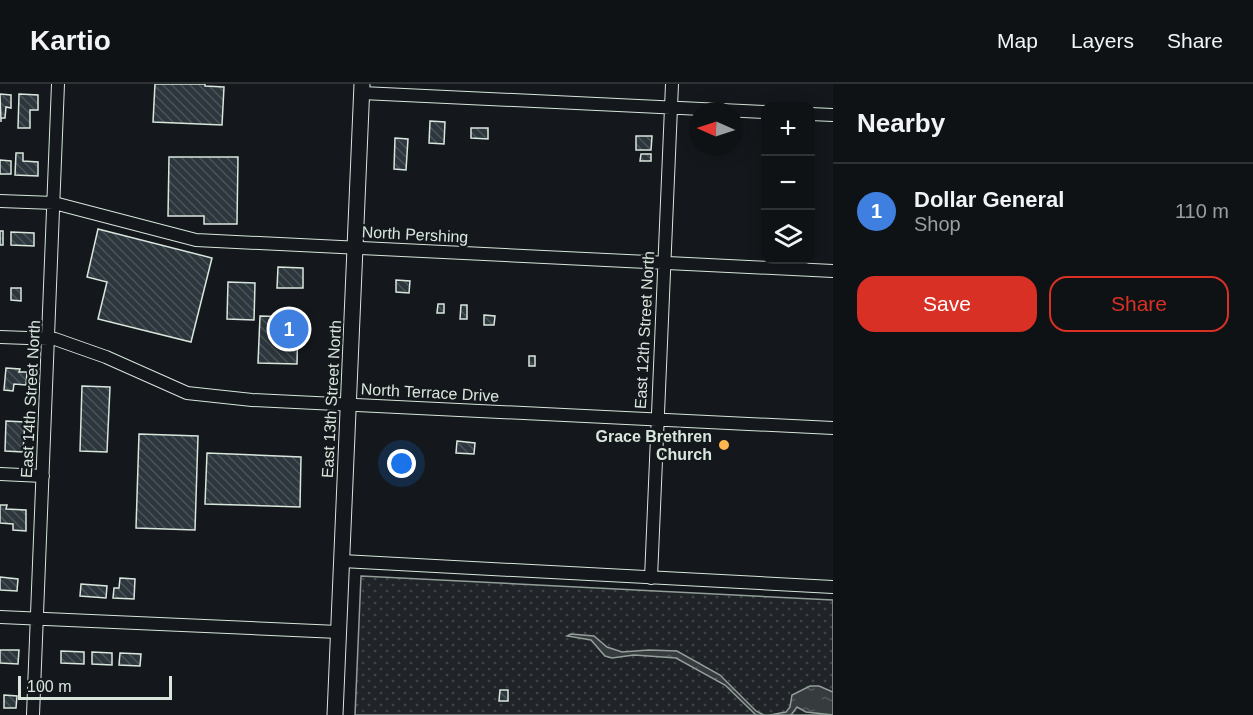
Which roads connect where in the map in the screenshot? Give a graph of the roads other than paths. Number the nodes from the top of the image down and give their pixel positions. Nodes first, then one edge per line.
1 (58, 84) edge
2 (672, 84) edge
3 (362, 89) edge
4 (671, 107) junction
5 (761, 112) edge
6 (815, 114) edge
7 (833, 115) edge
8 (0, 201) edge
9 (54, 203) junction
10 (355, 248) junction
11 (664, 263) junction
12 (833, 271) edge
13 (0, 337) edge
14 (50, 339) junction
15 (349, 404) junction
16 (657, 419) junction
17 (833, 428) edge
18 (0, 474) edge
19 (43, 476) junction
20 (342, 561) junction
21 (651, 578) junction
22 (833, 587) edge
23 (0, 617) edge
24 (37, 619) junction
25 (339, 632) junction
26 (33, 715) edge
27 (335, 715) edge

1 - 9 street, East 14th Street North
2 - 4 street, East 12th Street North
3 - 4 street
3 - 10 main road, East 13th Street North
4 - 5 street
4 - 11 street, East 12th Street North
6 - 7 street
8 - 9 street, North Pershing
9 - 10 street, North Pershing
9 - 14 street, East 14th Street North
10 - 11 street, North Pershing
10 - 15 main road, East 13th Street North
11 - 12 street, North Pershing
11 - 16 street, East 12th Street North
13 - 14 street, North Terrace Drive
14 - 15 street, North Terrace Drive
14 - 19 street, East 14th Street North
15 - 16 street, North Terrace Drive
15 - 20 main road, East 13th Street North
16 - 17 street, North Terrace Drive
16 - 21 street, East 12th Street North
18 - 19 street
19 - 24 street, East 14th Street North
20 - 21 street
20 - 25 main road, East 13th Street North
21 - 22 street
23 - 24 street
24 - 25 street
24 - 26 street, East 14th Street North
25 - 27 main road, East 13th Street North

